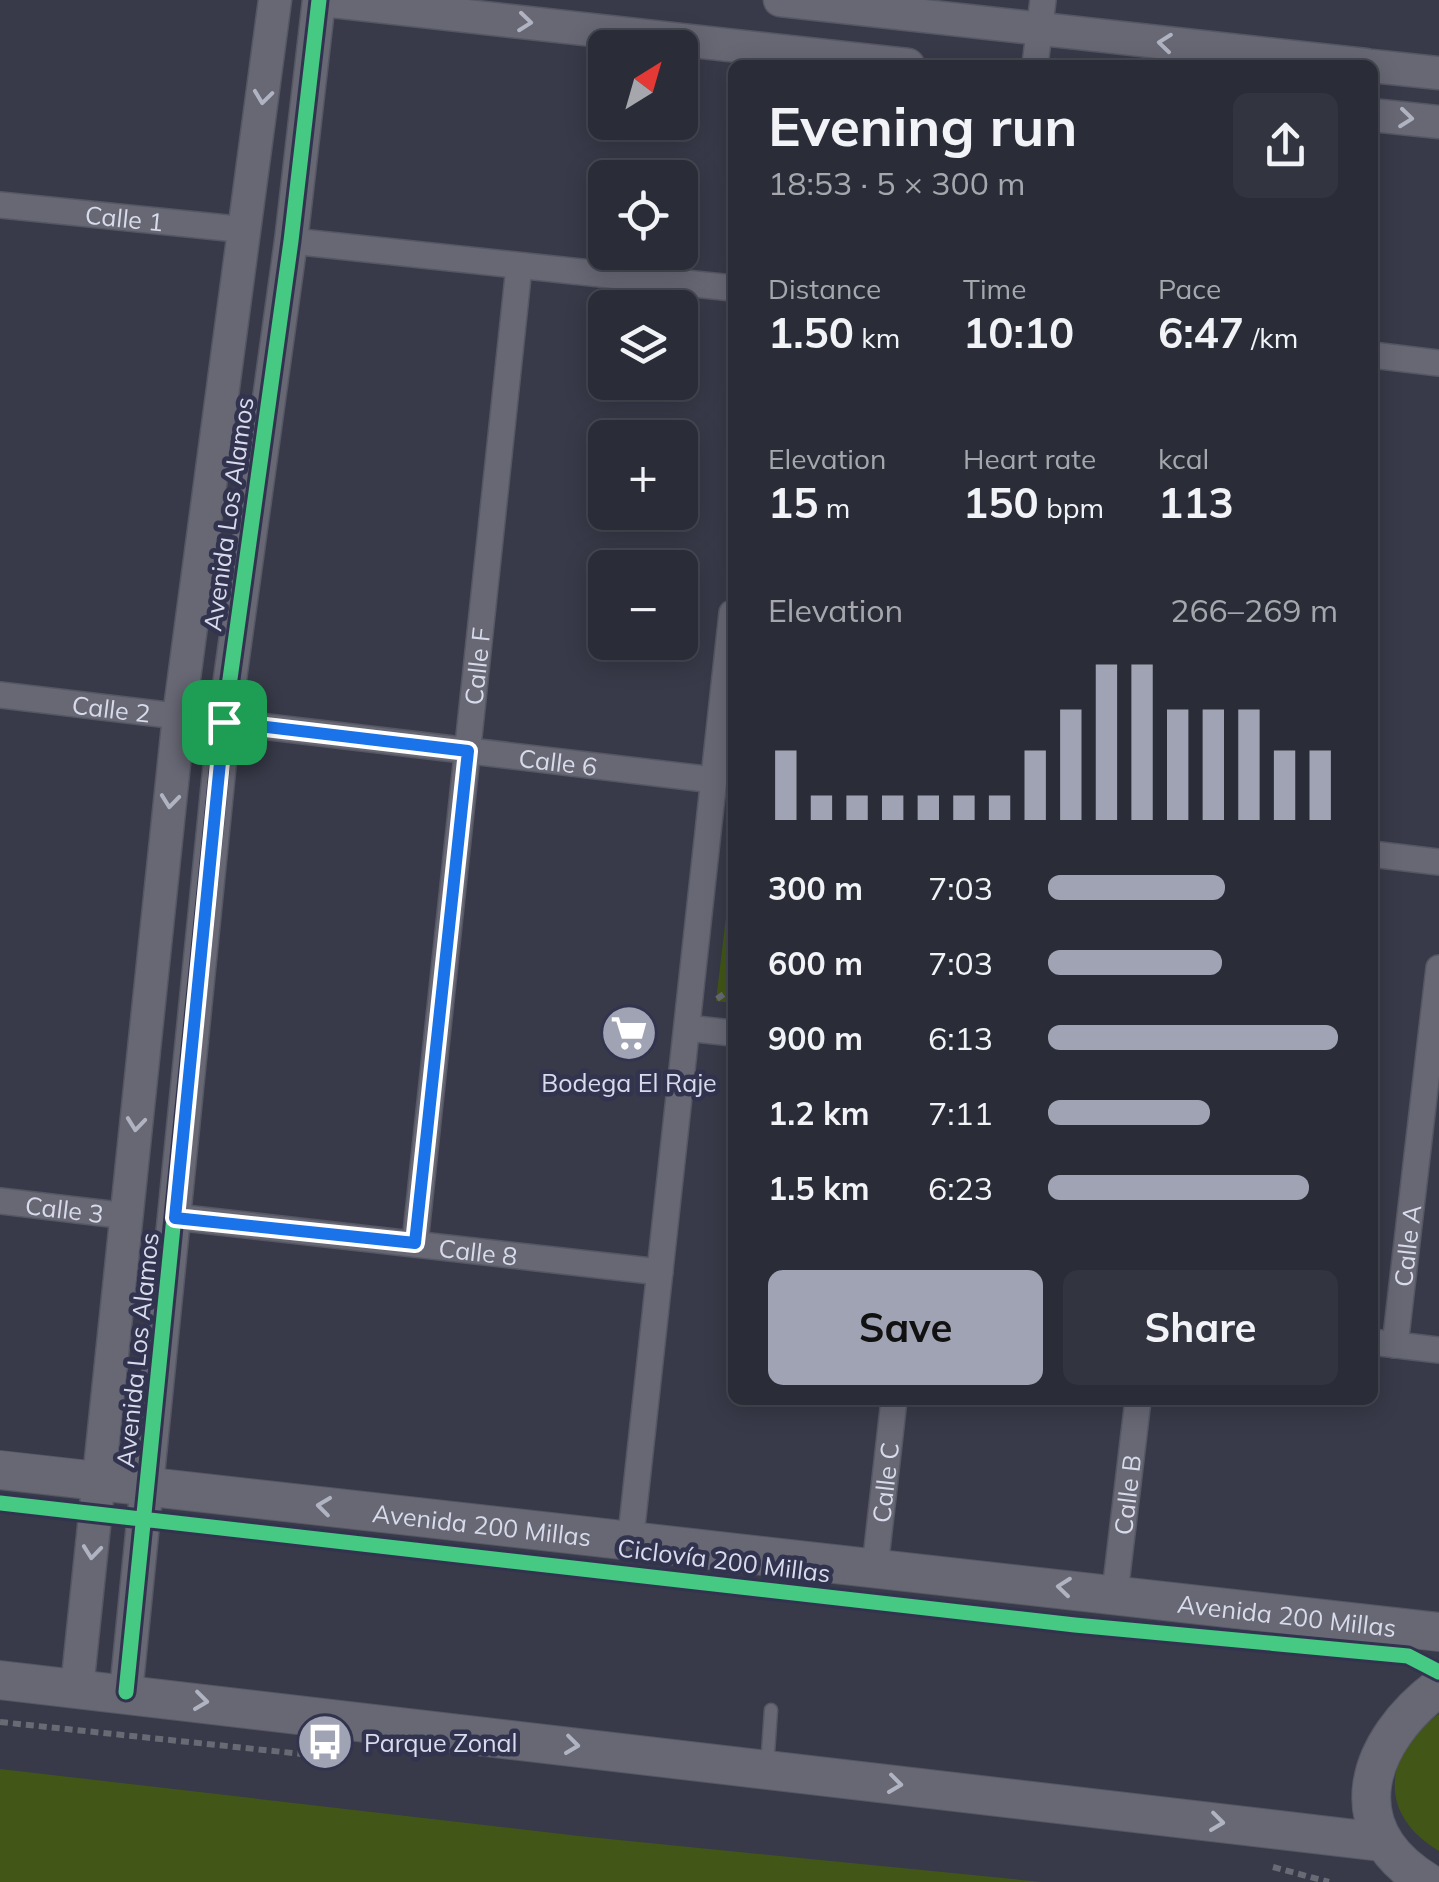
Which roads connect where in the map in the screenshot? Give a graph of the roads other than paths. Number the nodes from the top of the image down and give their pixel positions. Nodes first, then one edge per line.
1 (274, 0) edge
2 (321, 0) edge
3 (780, 0) edge
4 (1041, 14) edge
5 (794, 58) edge
6 (827, 60) edge
7 (1036, 60) edge
8 (1337, 60) edge
9 (1378, 66) edge
10 (1439, 73) edge
11 (1378, 116) edge
12 (1439, 122) edge
13 (0, 204) edge
14 (247, 230) junction
15 (291, 241) junction
16 (519, 267) junction
17 (728, 288) edge
18 (1378, 356) edge
19 (1439, 363) edge
20 (728, 650) edge
21 (0, 695) edge
22 (179, 716) junction
23 (224, 722) junction
24 (468, 751) junction
25 (714, 780) junction
26 (1378, 855) edge
27 (1439, 862) edge
28 (1439, 968) edge
29 (687, 1028) junction
30 (728, 1033) edge
31 (0, 1201) edge
32 (127, 1216) junction
33 (175, 1218) junction
34 (415, 1243) junction
35 (660, 1272) junction
36 (1384, 1344) edge
37 (1439, 1350) edge
38 (893, 1405) edge
39 (1137, 1405) edge
40 (0, 1470) edge
41 (100, 1481) junction
42 (148, 1484) junction
43 (630, 1544) junction
44 (875, 1567) junction
45 (1115, 1592) junction
46 (1439, 1632) edge
47 (0, 1680) edge
48 (1439, 1687) edge
49 (77, 1688) junction
50 (126, 1692) junction
51 (771, 1710) dead end
52 (767, 1768) junction
53 (1381, 1842) junction
54 (1427, 1882) edge

1 -> 14 street, Avenida Los Alamos
2 -> 5 street
2 - 15 street, Avenida Los Alamos
3 - 4 street
4 - 7 street
8 -> 4 street
5 - 6 street
9 - 10 street
11 -> 12 street
13 - 14 street, Calle 1
14 - 22 street, Avenida Los Alamos
15 - 16 street
15 - 23 street, Avenida Los Alamos
16 - 17 street
16 - 24 street, Calle F
18 - 19 street
20 - 25 street
21 - 22 street, Calle 2
22 - 23 street, Calle 2
22 -> 32 street, Avenida Los Alamos
23 - 24 street, Calle 6
23 - 33 street, Avenida Los Alamos
24 - 25 street, Calle 6
24 - 34 street, Calle F
25 - 29 street
26 - 27 street
28 - 36 street, Calle A
29 - 30 street
29 - 35 street
31 - 32 street, Calle 3
32 - 41 street, Avenida Los Alamos
33 - 34 street, Calle 8
33 - 42 street, Avenida Los Alamos
34 - 35 street, Calle 8
35 - 43 street
36 - 37 street
38 - 44 street, Calle C
39 - 45 street, Calle B
40 - 41 main road, Avenida 200 Millas
41 - 42 main road, Avenida 200 Millas
41 -> 49 street, Avenida Los Alamos
43 -> 42 main road, Avenida 200 Millas
42 - 50 street, Avenida Los Alamos
43 - 44 main road, Avenida 200 Millas
45 -> 44 main road, Avenida 200 Millas
45 - 46 main road, Avenida 200 Millas
47 - 49 main road
48 - 53 main road
49 - 50 main road
50 -> 52 main road
51 - 52 lane
52 -> 53 main road
53 - 54 main road

